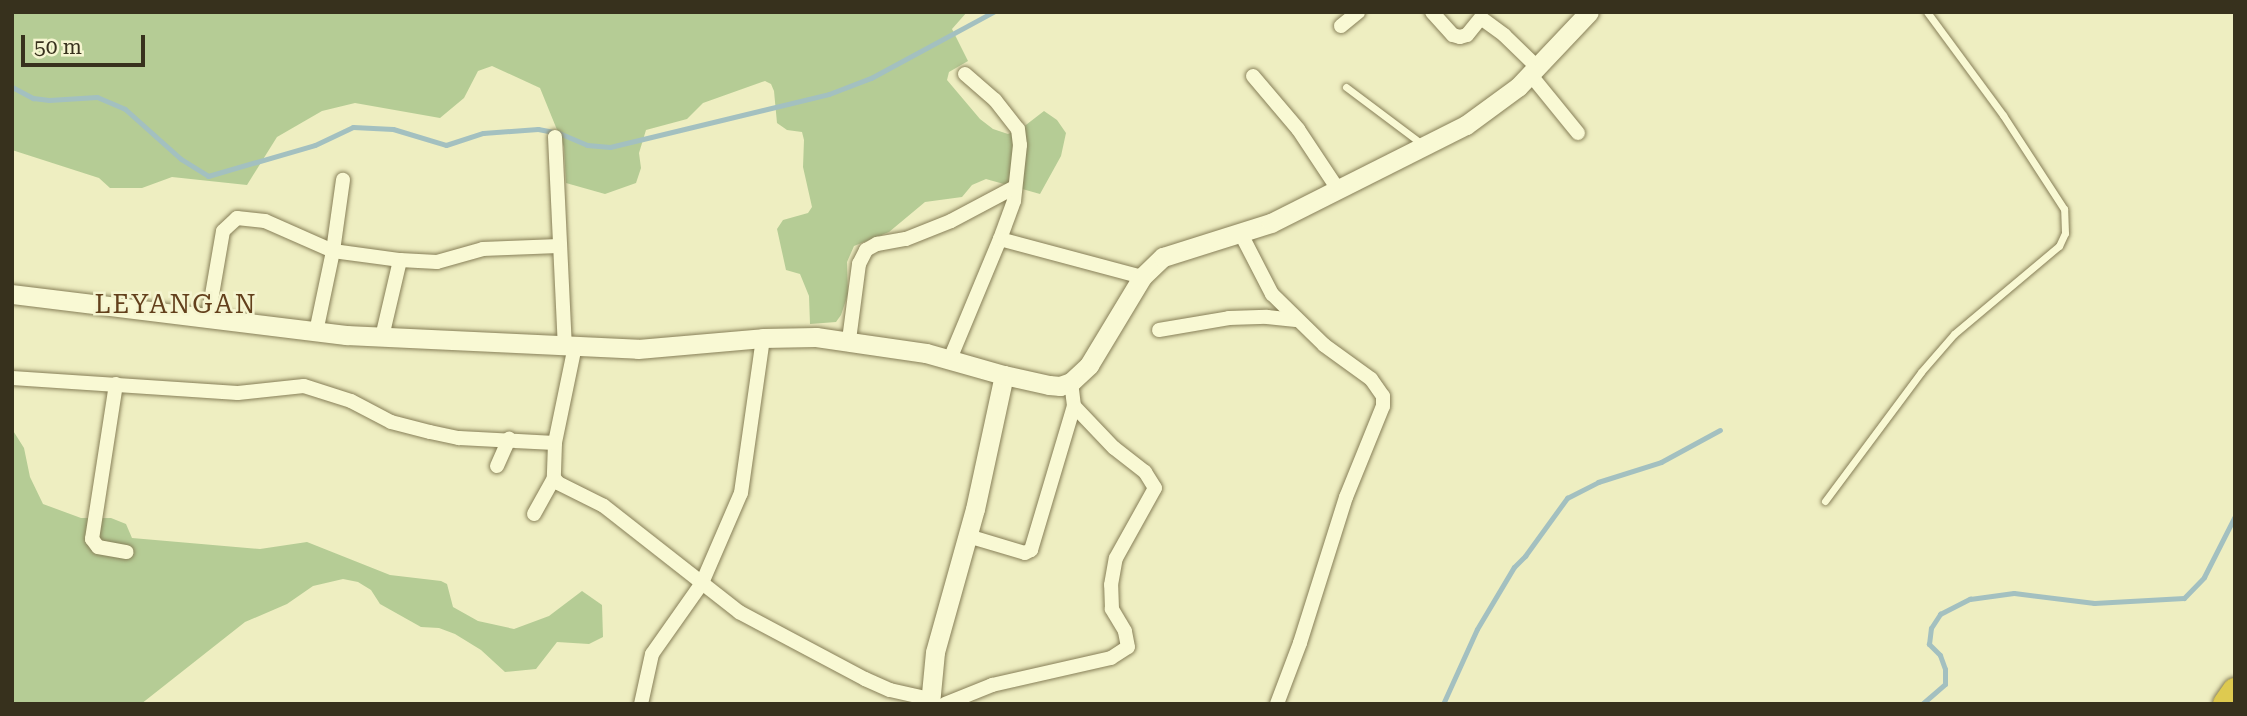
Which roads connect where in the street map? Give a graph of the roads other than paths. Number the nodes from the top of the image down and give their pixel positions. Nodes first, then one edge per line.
1 (1358, 12) edge
2 (1432, 12) edge
3 (1589, 12) edge
4 (1927, 12) edge
5 (1483, 15) edge
6 (1341, 26) dead end
7 (1534, 71) junction
8 (965, 74) dead end
9 (1253, 76) dead end
10 (1346, 87) dead end
11 (1578, 133) dead end
12 (555, 137) dead end
13 (1426, 146) junction
14 (343, 180) dead end
15 (1015, 187) junction
16 (1339, 191) junction
17 (1241, 234) junction
18 (1000, 239) junction
19 (558, 247) junction
20 (333, 251) junction
21 (400, 260) junction
22 (1142, 277) junction
23 (12, 294) edge
24 (208, 318) junction
25 (1296, 320) junction
26 (1159, 330) dead end
27 (316, 332) junction
28 (382, 337) junction
29 (763, 338) junction
30 (849, 340) junction
31 (570, 346) junction
32 (950, 359) junction
33 (1004, 375) junction
34 (12, 378) edge
35 (1071, 382) junction
36 (116, 384) junction
37 (1074, 406) junction
38 (509, 439) junction
39 (555, 443) junction
40 (497, 466) dead end
41 (554, 478) junction
42 (1825, 501) dead end
43 (534, 514) dead end
44 (968, 536) junction
45 (127, 552) dead end
46 (702, 583) junction
47 (2235, 691) edge
48 (935, 702) edge
49 (641, 704) edge
50 (1277, 704) edge
51 (2226, 704) edge

1 - 6 street
2 - 5 street
3 - 7 street
4 - 42 lane
5 - 7 street
7 - 11 street
7 - 13 street
8 - 15 street
9 - 16 street
10 - 13 lane
12 - 19 street
13 - 16 street
14 - 20 street
15 - 18 street
15 - 30 street
16 - 17 street
17 - 22 street
17 - 25 street
18 - 22 street
18 - 32 street
19 - 21 street
19 - 31 street
20 - 21 street
20 - 24 street
20 - 27 street
21 - 28 street
22 - 35 street
23 - 24 street
24 - 27 street
25 - 26 street
25 - 50 street
27 - 28 street
28 - 31 street
29 - 30 street
29 - 31 street
29 - 46 street
30 - 32 street
31 - 39 street
32 - 33 street
33 - 35 street
33 - 44 street
34 - 36 street
35 - 37 street
36 - 38 street
36 - 45 street
37 - 44 street
37 - 48 street
38 - 39 street
38 - 40 street
39 - 41 street
41 - 43 street
41 - 46 street
44 - 48 street
46 - 48 street
46 - 49 street
47 - 51 highway

